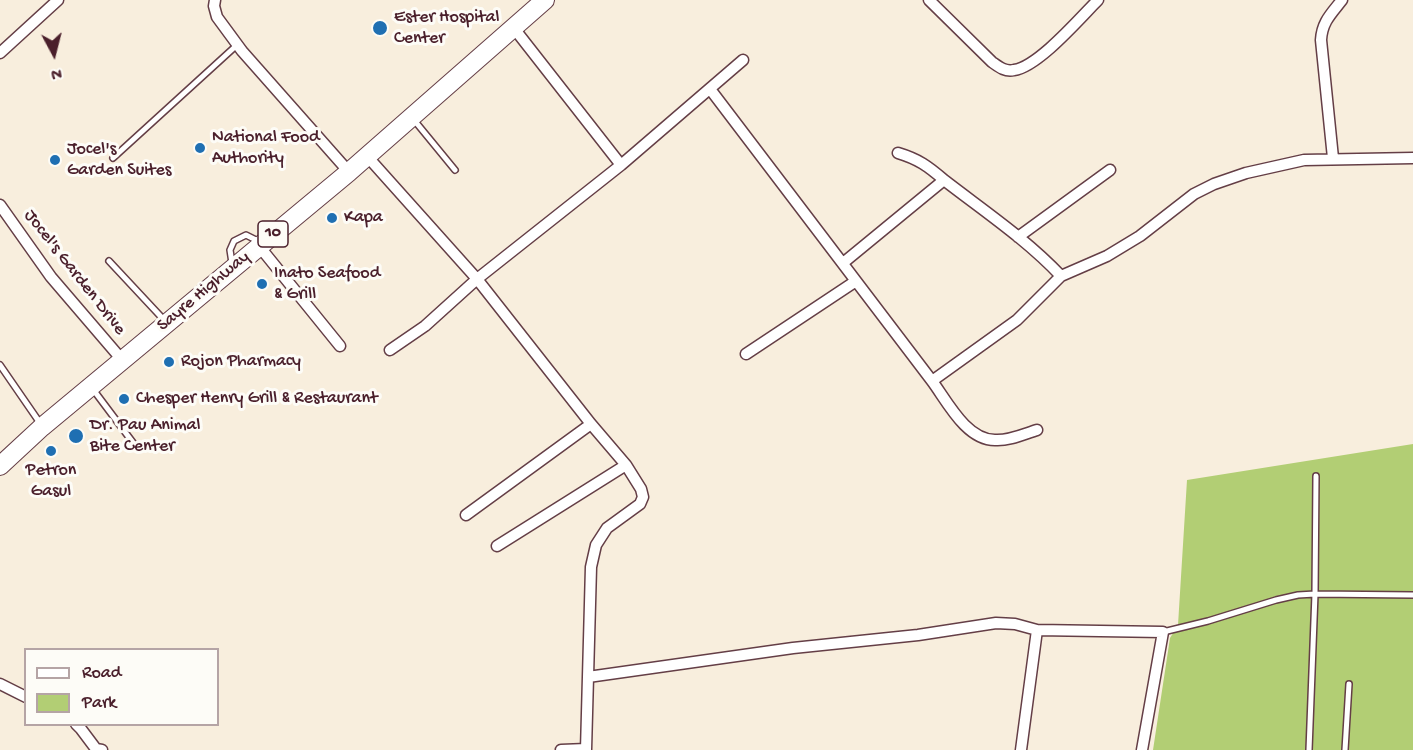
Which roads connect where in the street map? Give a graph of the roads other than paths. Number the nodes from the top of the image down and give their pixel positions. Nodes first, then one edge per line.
1 (58, 0) edge
2 (215, 0) edge
3 (544, 0) edge
4 (929, 0) edge
5 (1098, 0) edge
6 (1342, 0) edge
7 (513, 27) junction
8 (237, 45) junction
9 (0, 53) edge
10 (742, 60) dead end
11 (710, 89) junction
12 (411, 116) junction
13 (898, 153) dead end
14 (366, 155) junction
15 (113, 158) dead end
16 (1333, 158) junction
17 (1413, 158) edge
18 (621, 165) junction
19 (455, 170) dead end
20 (1110, 170) dead end
21 (349, 172) junction
22 (944, 180) junction
23 (0, 205) edge
24 (1018, 237) junction
25 (261, 245) junction
26 (109, 261) dead end
27 (843, 263) junction
28 (1061, 276) junction
29 (477, 279) junction
30 (856, 280) junction
31 (167, 324) junction
32 (340, 346) dead end
33 (390, 350) dead end
34 (746, 354) dead end
35 (123, 361) junction
36 (0, 365) edge
37 (932, 381) junction
38 (91, 387) junction
39 (591, 424) junction
40 (42, 427) junction
41 (1036, 430) dead end
42 (135, 444) dead end
43 (626, 465) junction
44 (0, 466) edge
45 (1316, 476) dead end
46 (466, 515) dead end
47 (497, 546) dead end
48 (1315, 594) junction
49 (1413, 595) edge
50 (1037, 630) junction
51 (1163, 632) junction
52 (588, 677) junction
53 (0, 684) edge
54 (1349, 684) dead end
55 (24, 696) edge
56 (78, 726) edge
57 (586, 749) edge
58 (97, 750) edge
59 (561, 750) edge
60 (1021, 750) edge
61 (1142, 750) edge
62 (1309, 750) edge
63 (1345, 750) edge

1 - 9 street
2 - 8 street
3 - 7 highway, Sayre Highway / 10
4 - 5 street
6 - 16 street
7 - 12 highway, Sayre Highway / 10
7 - 18 street
8 - 15 lane
8 - 21 street
10 - 11 street
11 - 18 street
11 - 27 street
12 - 14 highway, Sayre Highway / 10
12 - 19 lane
13 - 22 street
14 - 21 highway, Sayre Highway / 10
14 - 29 street
16 - 17 street
16 - 28 street
18 - 29 street
20 - 24 street
21 - 25 highway, Sayre Highway / 10
22 - 24 street
22 - 27 street
23 - 35 street, Jocel's Garden Drive
24 - 28 street
25 - 31 highway, Sayre Highway / 10
25 - 32 street
26 - 31 lane
27 - 30 street
28 - 37 street
29 - 33 street
29 - 39 street
30 - 34 street
30 - 37 street
31 - 35 highway, Sayre Highway / 10
35 - 38 highway, Sayre Highway / 10
36 - 40 lane
37 - 41 street
38 - 40 highway, Sayre Highway / 10
38 - 42 lane
39 - 43 street
39 - 46 street
40 - 44 highway, Sayre Highway / 10
43 - 47 street
43 - 52 street
45 - 48 lane
48 - 49 lane
48 - 51 lane
48 - 62 lane
50 - 51 street
50 - 52 street
50 - 60 street
51 - 61 street
52 - 57 street
53 - 55 street
54 - 63 lane
56 - 58 street
57 - 59 street

